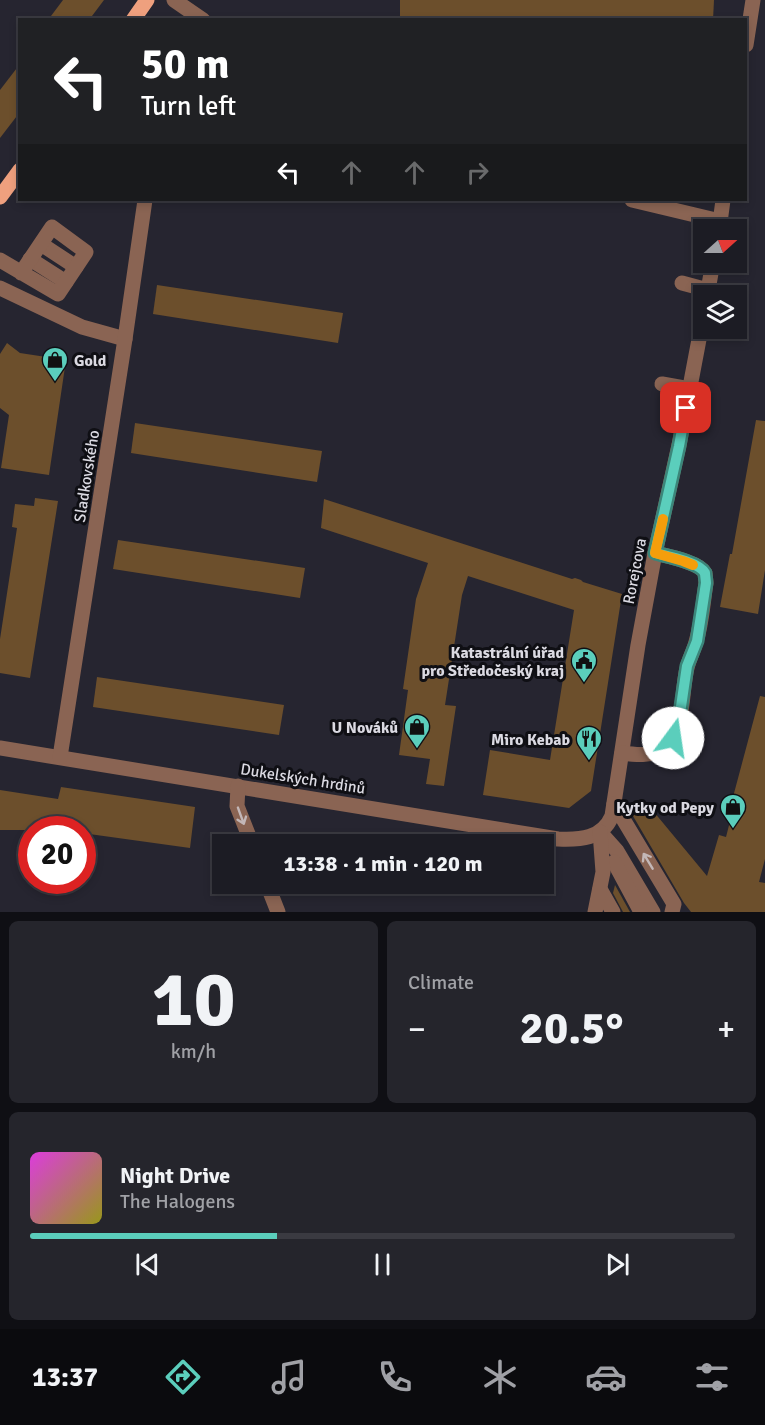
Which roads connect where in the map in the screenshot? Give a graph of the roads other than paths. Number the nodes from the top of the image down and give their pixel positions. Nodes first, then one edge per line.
1 (147, 0) edge
2 (174, 0) edge
3 (753, 0) edge
4 (134, 18) edge
5 (200, 18) edge
6 (747, 39) edge
7 (18, 173) edge
8 (0, 197) edge
9 (145, 201) edge
10 (635, 201) edge
11 (723, 201) edge
12 (698, 219) edge
13 (720, 219) edge
14 (41, 244) junction
15 (30, 259) junction
16 (0, 260) edge
17 (76, 267) junction
18 (21, 273) junction
19 (66, 282) junction
20 (682, 283) dead end
21 (693, 287) edge
22 (0, 288) edge
23 (125, 339) junction
24 (699, 339) edge
25 (662, 384) dead end
26 (690, 389) junction
27 (655, 553) junction
28 (0, 748) edge
29 (622, 753) junction
30 (60, 757) junction
31 (238, 786) junction
32 (615, 804) junction
33 (600, 832) junction
34 (248, 834) edge
35 (600, 889) junction
36 (271, 894) edge
37 (278, 912) edge
38 (595, 912) edge
39 (613, 912) edge
40 (640, 912) edge
41 (653, 912) edge
42 (672, 912) edge

1 - 4 main road
2 - 5 street
3 - 6 street
7 - 8 main road
9 - 23 street, Sladkovského
10 - 12 street
11 - 13 street
14 - 15 street
14 - 17 street
14 - 17 street
15 - 18 street
15 - 19 street
16 - 18 street
17 - 19 street
18 - 19 street
20 - 21 street
22 - 23 street
23 - 30 street, Sladkovského
24 - 26 street, Rorejcova
25 - 26 street
26 - 27 street, Rorejcova
27 - 29 street, Rorejcova
27 - 29 street
28 - 30 street, Dukelských hrdinů
29 - 32 street, Rorejcova
30 - 31 street, Dukelských hrdinů
31 - 33 street, Dukelských hrdinů
31 -> 34 street
32 - 33 street, Rorejcova
42 -> 32 street
33 - 35 street
33 - 40 street
33 - 41 street
35 - 38 street
35 - 39 street
36 - 37 street

